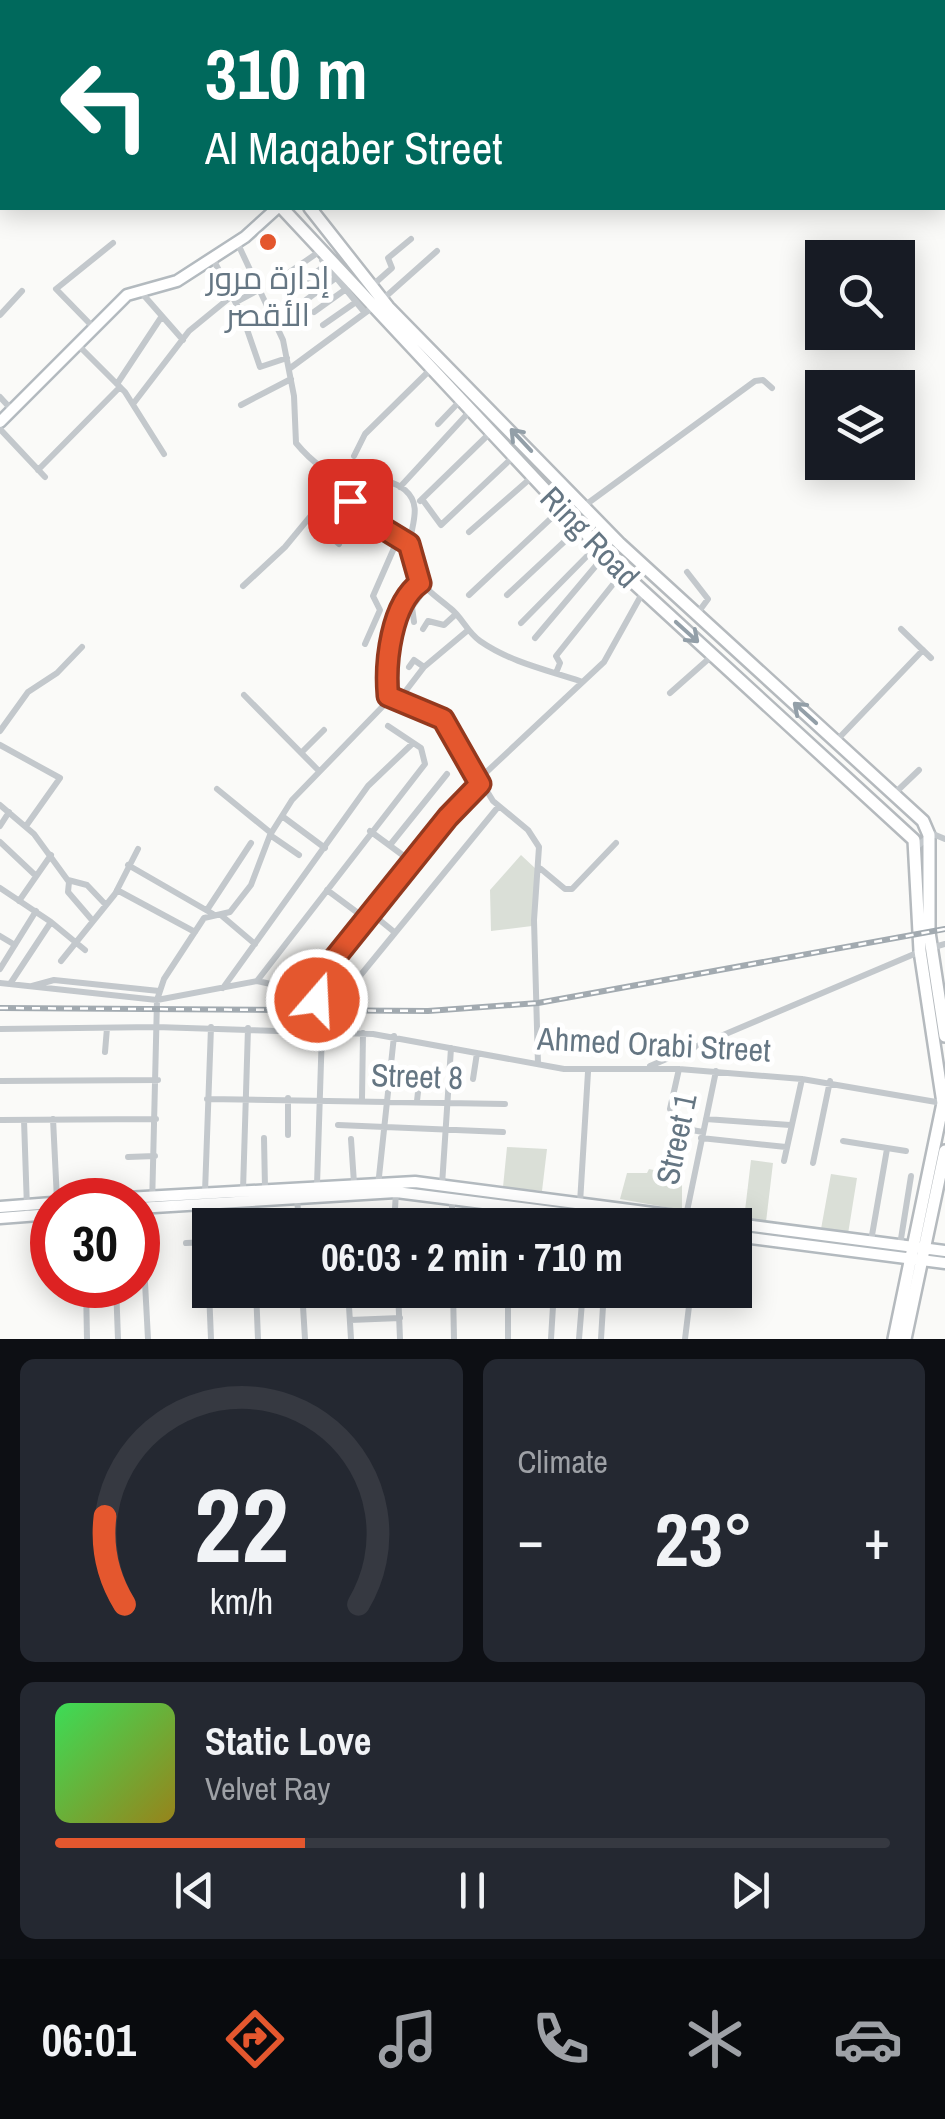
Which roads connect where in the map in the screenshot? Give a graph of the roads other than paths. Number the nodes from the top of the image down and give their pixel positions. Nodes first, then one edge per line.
1 (288, 210) edge
2 (312, 210) edge
3 (412, 239) dead end
4 (237, 242) junction
5 (113, 243) dead end
6 (438, 251) dead end
7 (324, 258) junction
8 (212, 259) junction
9 (287, 274) dead end
10 (341, 274) junction
11 (374, 284) junction
12 (350, 286) junction
13 (262, 288) junction
14 (296, 288) dead end
15 (22, 290) dead end
16 (139, 290) junction
17 (234, 298) junction
18 (306, 300) dead end
19 (356, 302) junction
20 (374, 306) junction
21 (314, 312) dead end
22 (0, 315) edge
23 (162, 316) junction
24 (322, 325) dead end
25 (93, 326) junction
26 (182, 340) junction
27 (76, 343) junction
28 (287, 358) junction
29 (289, 369) junction
30 (431, 369) junction
31 (291, 380) junction
32 (118, 385) junction
33 (772, 388) dead end
34 (0, 397) edge
35 (460, 401) junction
36 (133, 404) junction
37 (241, 405) dead end
38 (12, 410) junction
39 (470, 411) junction
40 (438, 424) dead end
41 (0, 426) edge
42 (490, 432) junction
43 (164, 454) dead end
44 (354, 456) dead end
45 (513, 458) junction
46 (548, 468) junction
47 (38, 470) junction
48 (44, 477) dead end
49 (342, 478) junction
50 (533, 479) junction
51 (355, 480) junction
52 (400, 488) junction
53 (419, 502) junction
54 (584, 506) junction
55 (562, 509) junction
56 (310, 519) junction
57 (580, 528) junction
58 (470, 532) dead end
59 (398, 539) junction
60 (339, 544) dead end
61 (409, 544) junction
62 (601, 550) junction
63 (622, 572) junction
64 (687, 572) dead end
65 (243, 586) dead end
66 (423, 586) junction
67 (643, 592) junction
68 (469, 595) dead end
69 (507, 596) dead end
70 (456, 614) junction
71 (695, 615) junction
72 (414, 622) dead end
73 (522, 623) dead end
74 (424, 629) dead end
75 (902, 629) dead end
76 (467, 630) junction
77 (535, 638) dead end
78 (365, 644) dead end
79 (82, 646) dead end
80 (923, 650) junction
81 (713, 655) junction
82 (930, 658) dead end
83 (745, 660) junction
84 (409, 667) dead end
85 (424, 667) junction
86 (733, 673) junction
87 (556, 674) junction
88 (580, 682) junction
89 (670, 693) dead end
90 (244, 695) dead end
91 (388, 696) junction
92 (398, 701) junction
93 (388, 726) dead end
94 (324, 730) dead end
95 (0, 731) edge
96 (836, 741) junction
97 (0, 745) edge
98 (411, 746) junction
99 (302, 753) junction
100 (318, 770) junction
101 (919, 770) dead end
102 (447, 774) dead end
103 (479, 782) junction
104 (216, 789) dead end
105 (895, 794) junction
106 (0, 804) edge
107 (498, 807) junction
108 (9, 812) junction
109 (282, 816) junction
110 (0, 826) edge
111 (26, 826) junction
112 (370, 830) junction
113 (270, 834) junction
114 (929, 836) junction
115 (945, 839) edge
116 (0, 842) edge
117 (250, 843) dead end
118 (616, 843) dead end
119 (390, 845) junction
120 (917, 846) junction
121 (138, 848) dead end
122 (325, 848) junction
123 (51, 855) junction
124 (298, 856) dead end
125 (412, 862) junction
126 (128, 864) junction
127 (540, 868) junction
128 (35, 875) junction
129 (68, 880) junction
130 (0, 888) edge
131 (117, 890) junction
132 (327, 890) junction
133 (19, 900) junction
134 (106, 904) junction
135 (36, 911) junction
136 (215, 913) junction
137 (368, 916) junction
138 (92, 920) junction
139 (51, 922) junction
140 (195, 932) junction
141 (393, 932) junction
142 (924, 933) junction
143 (0, 936) edge
144 (75, 942) junction
145 (255, 944) junction
146 (945, 944) edge
147 (15, 946) junction
148 (85, 950) dead end
149 (926, 950) junction
150 (61, 961) dead end
151 (0, 969) edge
152 (257, 982) junction
153 (0, 983) edge
154 (10, 984) junction
155 (31, 986) junction
156 (222, 988) junction
157 (159, 991) junction
158 (306, 994) junction
159 (157, 1000) junction
160 (156, 1027) junction
161 (107, 1028) junction
162 (211, 1028) junction
163 (248, 1028) junction
164 (0, 1030) edge
165 (322, 1032) junction
166 (363, 1033) junction
167 (394, 1036) junction
168 (945, 1036) edge
169 (451, 1048) junction
170 (105, 1052) dead end
171 (477, 1053) junction
172 (538, 1064) junction
173 (644, 1069) junction
174 (679, 1069) junction
175 (716, 1071) junction
176 (588, 1072) junction
177 (420, 1074) dead end
178 (802, 1078) junction
179 (472, 1079) dead end
180 (0, 1080) edge
181 (23, 1080) junction
182 (158, 1080) junction
183 (830, 1082) junction
184 (24, 1092) dead end
185 (288, 1098) junction
186 (320, 1098) junction
187 (245, 1099) junction
188 (207, 1100) junction
189 (362, 1100) junction
190 (386, 1100) junction
191 (417, 1101) junction
192 (447, 1102) junction
193 (944, 1103) edge
194 (505, 1104) dead end
195 (670, 1109) dead end
196 (156, 1119) junction
197 (706, 1119) junction
198 (0, 1120) edge
199 (24, 1120) junction
200 (53, 1120) junction
201 (338, 1125) dead end
202 (790, 1125) junction
203 (384, 1127) junction
204 (675, 1127) dead end
205 (445, 1130) junction
206 (503, 1132) dead end
207 (288, 1135) dead end
208 (702, 1135) junction
209 (264, 1138) dead end
210 (352, 1139) dead end
211 (844, 1142) dead end
212 (786, 1146) junction
213 (887, 1149) junction
214 (945, 1150) edge
215 (906, 1151) dead end
216 (155, 1156) junction
217 (128, 1157) dead end
218 (784, 1160) dead end
219 (812, 1163) dead end
220 (911, 1176) dead end
221 (54, 1178) edge
222 (151, 1178) edge
223 (354, 1183) junction
224 (318, 1185) junction
225 (442, 1185) junction
226 (378, 1187) junction
227 (265, 1188) junction
228 (414, 1188) junction
229 (243, 1190) junction
230 (205, 1192) junction
231 (396, 1192) junction
232 (298, 1197) junction
233 (452, 1198) junction
234 (160, 1201) edge
235 (160, 1203) edge
236 (580, 1203) junction
237 (509, 1205) joint
238 (0, 1207) edge
239 (298, 1208) edge
240 (395, 1208) edge
241 (452, 1208) edge
242 (530, 1208) edge
243 (615, 1208) edge
244 (688, 1208) edge
245 (30, 1209) edge
246 (27, 1210) junction
247 (30, 1210) edge
248 (0, 1218) edge
249 (752, 1227) edge
250 (752, 1238) edge
251 (871, 1242) junction
252 (186, 1243) dead end
253 (192, 1243) edge
254 (914, 1252) junction
255 (945, 1252) edge
256 (945, 1263) edge
257 (86, 1308) edge
258 (117, 1308) edge
259 (148, 1308) edge
260 (210, 1308) edge
261 (257, 1308) edge
262 (303, 1308) edge
263 (349, 1308) edge
264 (399, 1308) edge
265 (453, 1308) edge
266 (508, 1308) edge
267 (553, 1308) edge
268 (582, 1308) edge
269 (603, 1308) edge
270 (689, 1308) edge
271 (400, 1318) junction
272 (350, 1320) junction
273 (87, 1339) edge
274 (118, 1339) edge
275 (148, 1339) edge
276 (211, 1339) edge
277 (258, 1339) edge
278 (305, 1339) edge
279 (350, 1339) edge
280 (400, 1339) edge
281 (454, 1339) edge
282 (508, 1339) edge
283 (551, 1339) edge
284 (579, 1339) edge
285 (601, 1339) edge
286 (685, 1339) edge
287 (894, 1339) edge
288 (905, 1339) edge

1 - 4 main road
1 - 7 main road, Ring Road
2 - 11 main road, Ring Road
3 - 11 street
4 - 8 main road
4 - 13 street
5 - 25 street
6 - 20 street
7 - 9 street
7 - 10 main road, Ring Road
7 - 14 street
8 - 16 main road
8 - 17 street
10 - 12 main road, Ring Road
10 - 18 street
11 - 20 main road, Ring Road
12 - 19 street
12 - 20 main road, Ring Road
12 - 21 street
13 - 17 street
13 - 28 street
15 - 22 street
16 - 23 street
16 - 25 main road
17 - 26 street
17 - 28 street
19 - 20 street
19 - 24 street
20 - 29 street
20 - 30 main road, Ring Road
46 -> 20 main road, Ring Road
23 - 26 street
23 - 32 street
25 - 27 main road
26 - 36 street
27 - 32 street
27 - 38 main road
28 - 29 street
29 - 31 street
30 - 35 main road, Ring Road
30 - 44 street
31 - 37 street
31 - 49 street
32 - 36 street
32 - 47 street
33 - 54 street
34 - 38 street
35 - 39 main road, Ring Road
35 - 40 street
36 - 43 street
38 - 41 main road
39 - 42 main road, Ring Road
39 - 52 street
41 - 47 street
42 - 45 main road, Ring Road
42 - 53 street
45 - 50 main road, Ring Road
45 - 53 street
46 - 50 main road
46 - 54 main road, Ring Road
47 - 48 street
49 - 51 street
49 - 56 street
50 - 55 main road, Ring Road
50 - 58 street
51 - 52 street
51 - 59 street
52 - 53 street
53 - 61 street
54 - 71 main road, Ring Road
55 - 57 main road, Ring Road
55 - 68 street
56 - 60 street
56 - 65 street
57 - 62 main road, Ring Road
57 - 69 street
59 - 61 street
59 - 78 street
61 - 66 street
62 - 63 main road, Ring Road
62 - 73 street
62 - 77 street
63 - 67 main road, Ring Road
63 - 87 street
64 - 71 street
66 - 70 street
66 - 72 street
66 - 91 street
67 -> 81 main road, Ring Road
67 - 88 street
70 - 74 street
70 - 76 street
71 - 83 main road, Ring Road
75 - 80 street
76 - 85 street
76 - 87 street
79 - 95 street
80 - 82 street
80 - 96 street
81 - 86 main road, Ring Road
81 - 89 street
83 - 86 main road
96 -> 83 main road, Ring Road
84 - 85 street
85 - 92 street
86 - 120 main road, Ring Road
87 - 88 street
88 - 103 street
90 - 99 street
91 - 92 street
91 - 100 street
92 - 103 street
93 - 98 street
94 - 99 street
96 - 105 main road, Ring Road
97 - 111 street
98 - 112 street
98 - 122 street
99 - 100 street
100 - 109 street
101 - 105 street
102 - 119 street
103 - 107 street
103 - 125 street
104 - 113 street
105 - 114 main road, Ring Road
106 - 108 street
107 - 127 street
107 - 141 street
108 - 110 street
108 - 111 street
109 - 113 street
109 - 122 street
111 - 123 street
112 - 119 street
112 - 132 street
113 - 124 street
113 - 136 street
114 - 115 street
114 - 120 street
114 - 142 main road
116 - 128 street
117 - 136 street
118 - 127 street
119 - 125 street
120 - 142 main road
121 - 126 street
122 - 145 street
123 - 128 street
123 - 129 street
125 - 137 street
126 - 131 street
126 - 136 street
127 - 172 street
128 - 133 street
129 - 134 street
129 - 138 street
130 - 133 street
131 - 134 street
131 - 140 street
132 - 137 street
132 - 152 street
133 - 135 street
134 - 138 street
135 - 139 street
135 - 147 street
136 - 140 street
136 - 145 street
137 - 141 street
137 - 158 street
138 - 144 street
139 - 144 street
139 - 154 street
140 - 157 street
141 - 158 street
142 - 149 main road
143 - 147 street
144 - 148 street
144 - 150 street
145 - 156 street
146 - 149 street
147 - 151 street
149 - 168 main road
149 - 173 street
149 - 193 main road
152 - 156 street
152 - 158 street
153 - 154 street
154 - 155 street
155 - 157 street
155 - 159 street
156 - 159 street
157 - 159 street
159 - 160 street
160 - 161 street, Ahmed Orabi Street
160 - 162 street, Ahmed Orabi Street
160 - 182 street
161 - 164 street, Ahmed Orabi Street
161 - 170 street
162 - 163 street, Ahmed Orabi Street
162 - 188 street
163 - 165 street, Ahmed Orabi Street
163 - 187 street
165 - 166 street, Ahmed Orabi Street
165 - 186 street
166 - 167 street, Ahmed Orabi Street
166 - 189 street
167 - 169 street, Ahmed Orabi Street
167 - 190 street
169 - 171 street, Ahmed Orabi Street
169 - 192 street
171 - 172 street, Ahmed Orabi Street
171 - 179 street
172 - 176 street, Ahmed Orabi Street
173 - 174 street, Ahmed Orabi Street
173 - 176 street, Ahmed Orabi Street
174 - 175 street, Ahmed Orabi Street
174 - 195 street
175 - 178 street, Ahmed Orabi Street
175 - 197 street, Street 1
176 - 236 street
177 - 191 street
178 - 183 street, Ahmed Orabi Street
178 - 202 street
180 - 181 street
181 - 182 street
181 - 184 street
182 - 196 street
183 - 193 street, Ahmed Orabi Street
183 - 219 street
185 - 186 street, Street 8
185 - 187 street, Street 8
185 - 207 street
186 - 189 street, Street 8
186 - 224 street
187 - 188 street, Street 8
187 - 229 street
188 - 230 street
189 - 190 street, Street 8
190 - 191 street, Street 8
190 - 203 street
191 - 192 street, Street 8
192 - 194 street, Street 8
192 - 205 street
193 - 254 main road
196 - 200 street
196 - 216 street
197 - 202 street
197 - 208 street, Street 1
198 - 199 street
199 - 200 street
199 - 246 street
200 - 221 street
201 - 203 street
202 - 212 street
203 - 205 street
203 - 226 street
204 - 208 street
205 - 206 street
205 - 225 street
208 - 212 street
208 - 244 street, Street 1
209 - 227 street
210 - 223 street
211 - 213 street
212 - 218 street
213 - 215 street
213 - 251 street
214 - 254 main road
216 - 217 street
216 - 222 street
220 - 254 street
223 - 224 main road
223 - 226 main road
224 - 227 main road
225 - 228 main road
225 - 236 main road
226 - 228 main road
226 - 231 main road
226 - 232 main road
227 - 229 main road
228 - 231 main road
228 - 233 main road
229 - 230 main road
230 - 234 main road
231 - 240 street
232 - 235 main road
232 - 239 street
233 - 237 main road
233 - 241 street
236 - 243 main road
237 - 242 main road
238 - 246 main road
245 - 246 main road
246 - 247 main road
246 - 248 main road
249 - 251 main road
250 - 254 main road
251 - 254 main road
252 - 253 street
254 - 255 main road
254 - 256 main road
254 - 287 main road
254 - 288 main road
257 - 273 street
258 - 274 street
259 - 275 street
260 - 276 street
261 - 277 street
262 - 278 street
263 - 272 street
264 - 271 street
265 - 281 street
266 - 282 street
267 - 283 street
268 - 284 street
269 - 285 street
270 - 286 street
271 - 272 street
271 - 280 street
272 - 279 street

